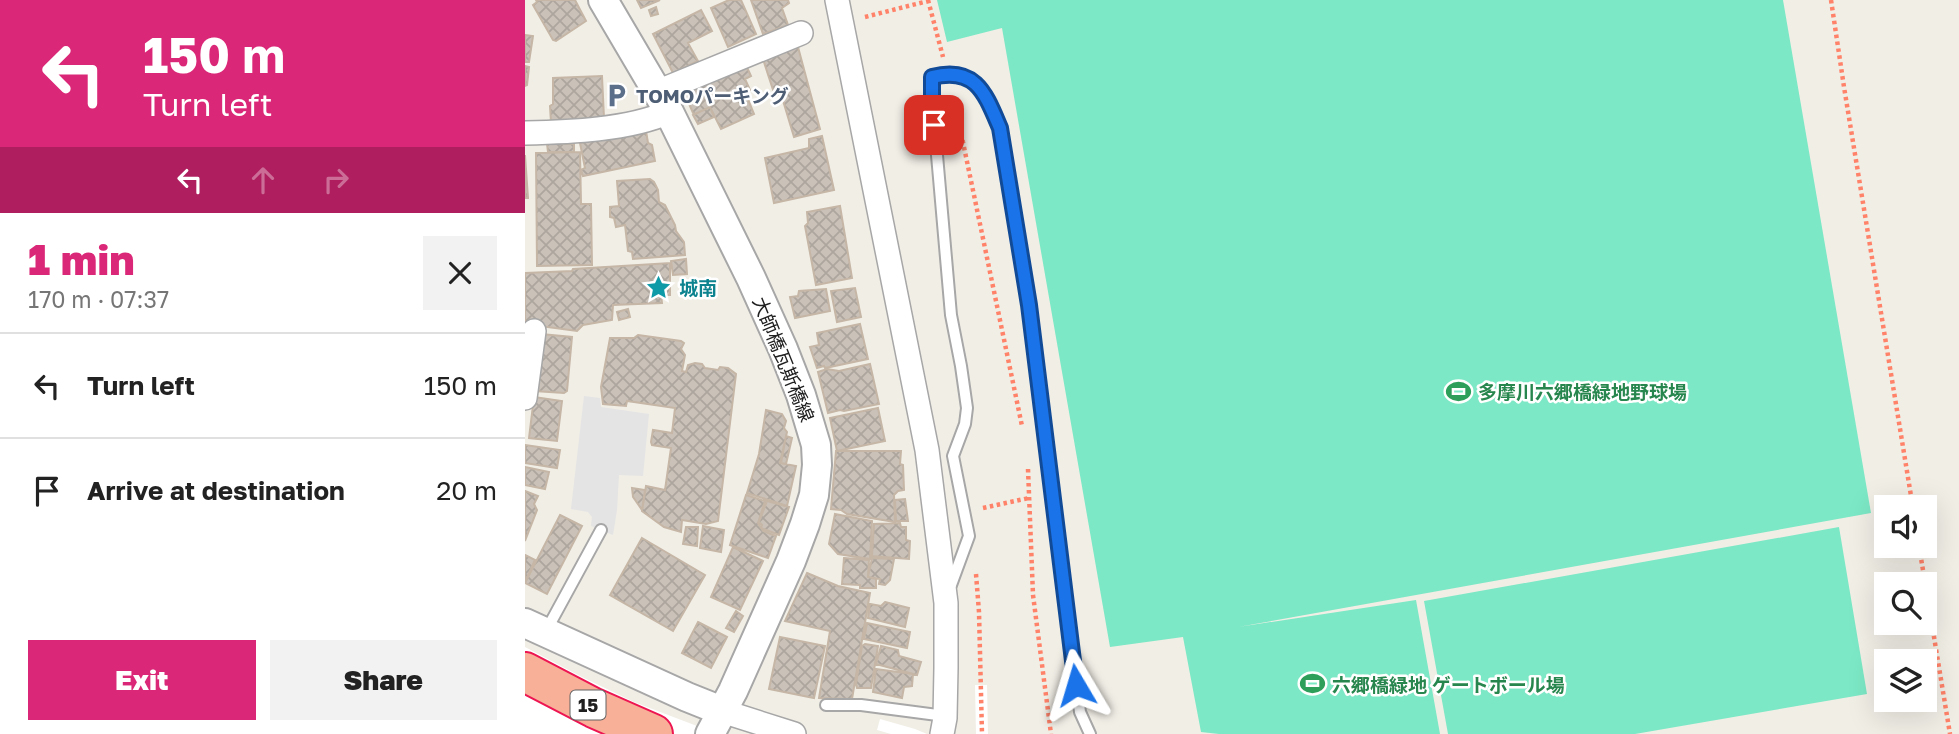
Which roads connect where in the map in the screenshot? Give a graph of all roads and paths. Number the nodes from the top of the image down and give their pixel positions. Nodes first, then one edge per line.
1 (603, 0) edge
2 (837, 0) edge
3 (928, 0) edge
4 (1831, 0) edge
5 (867, 16) dead end
6 (801, 33) dead end
7 (947, 73) junction
8 (663, 102) junction
9 (525, 132) edge
10 (534, 331) dead end
11 (525, 398) edge
12 (1023, 429) dead end
13 (1027, 456) dead end
14 (1911, 495) edge
15 (1029, 498) junction
16 (975, 510) dead end
17 (601, 530) dead end
18 (969, 536) junction
19 (1921, 558) edge
20 (946, 603) junction
21 (535, 628) edge
22 (525, 672) edge
23 (826, 705) dead end
24 (716, 722) edge
25 (944, 725) edge
26 (653, 734) edge
27 (794, 734) edge
28 (982, 734) edge
29 (1051, 734) edge
30 (1090, 734) edge
31 (1950, 734) edge

1 - 8 street, 大師橋瓦斯橋線
2 - 20 street
3 - 5 path
3 - 7 path
4 - 14 path
6 - 8 street
7 - 12 path
7 - 18 lane
7 - 30 lane
8 - 9 street
8 - 24 street, 大師橋瓦斯橋線
10 - 11 street
13 - 15 path
15 - 16 path
15 - 29 path
17 - 21 lane
18 - 20 lane
18 - 28 path
19 - 31 path
20 - 25 street
21 - 24 street
22 - 26 highway, 15
23 - 25 lane
24 - 27 street

